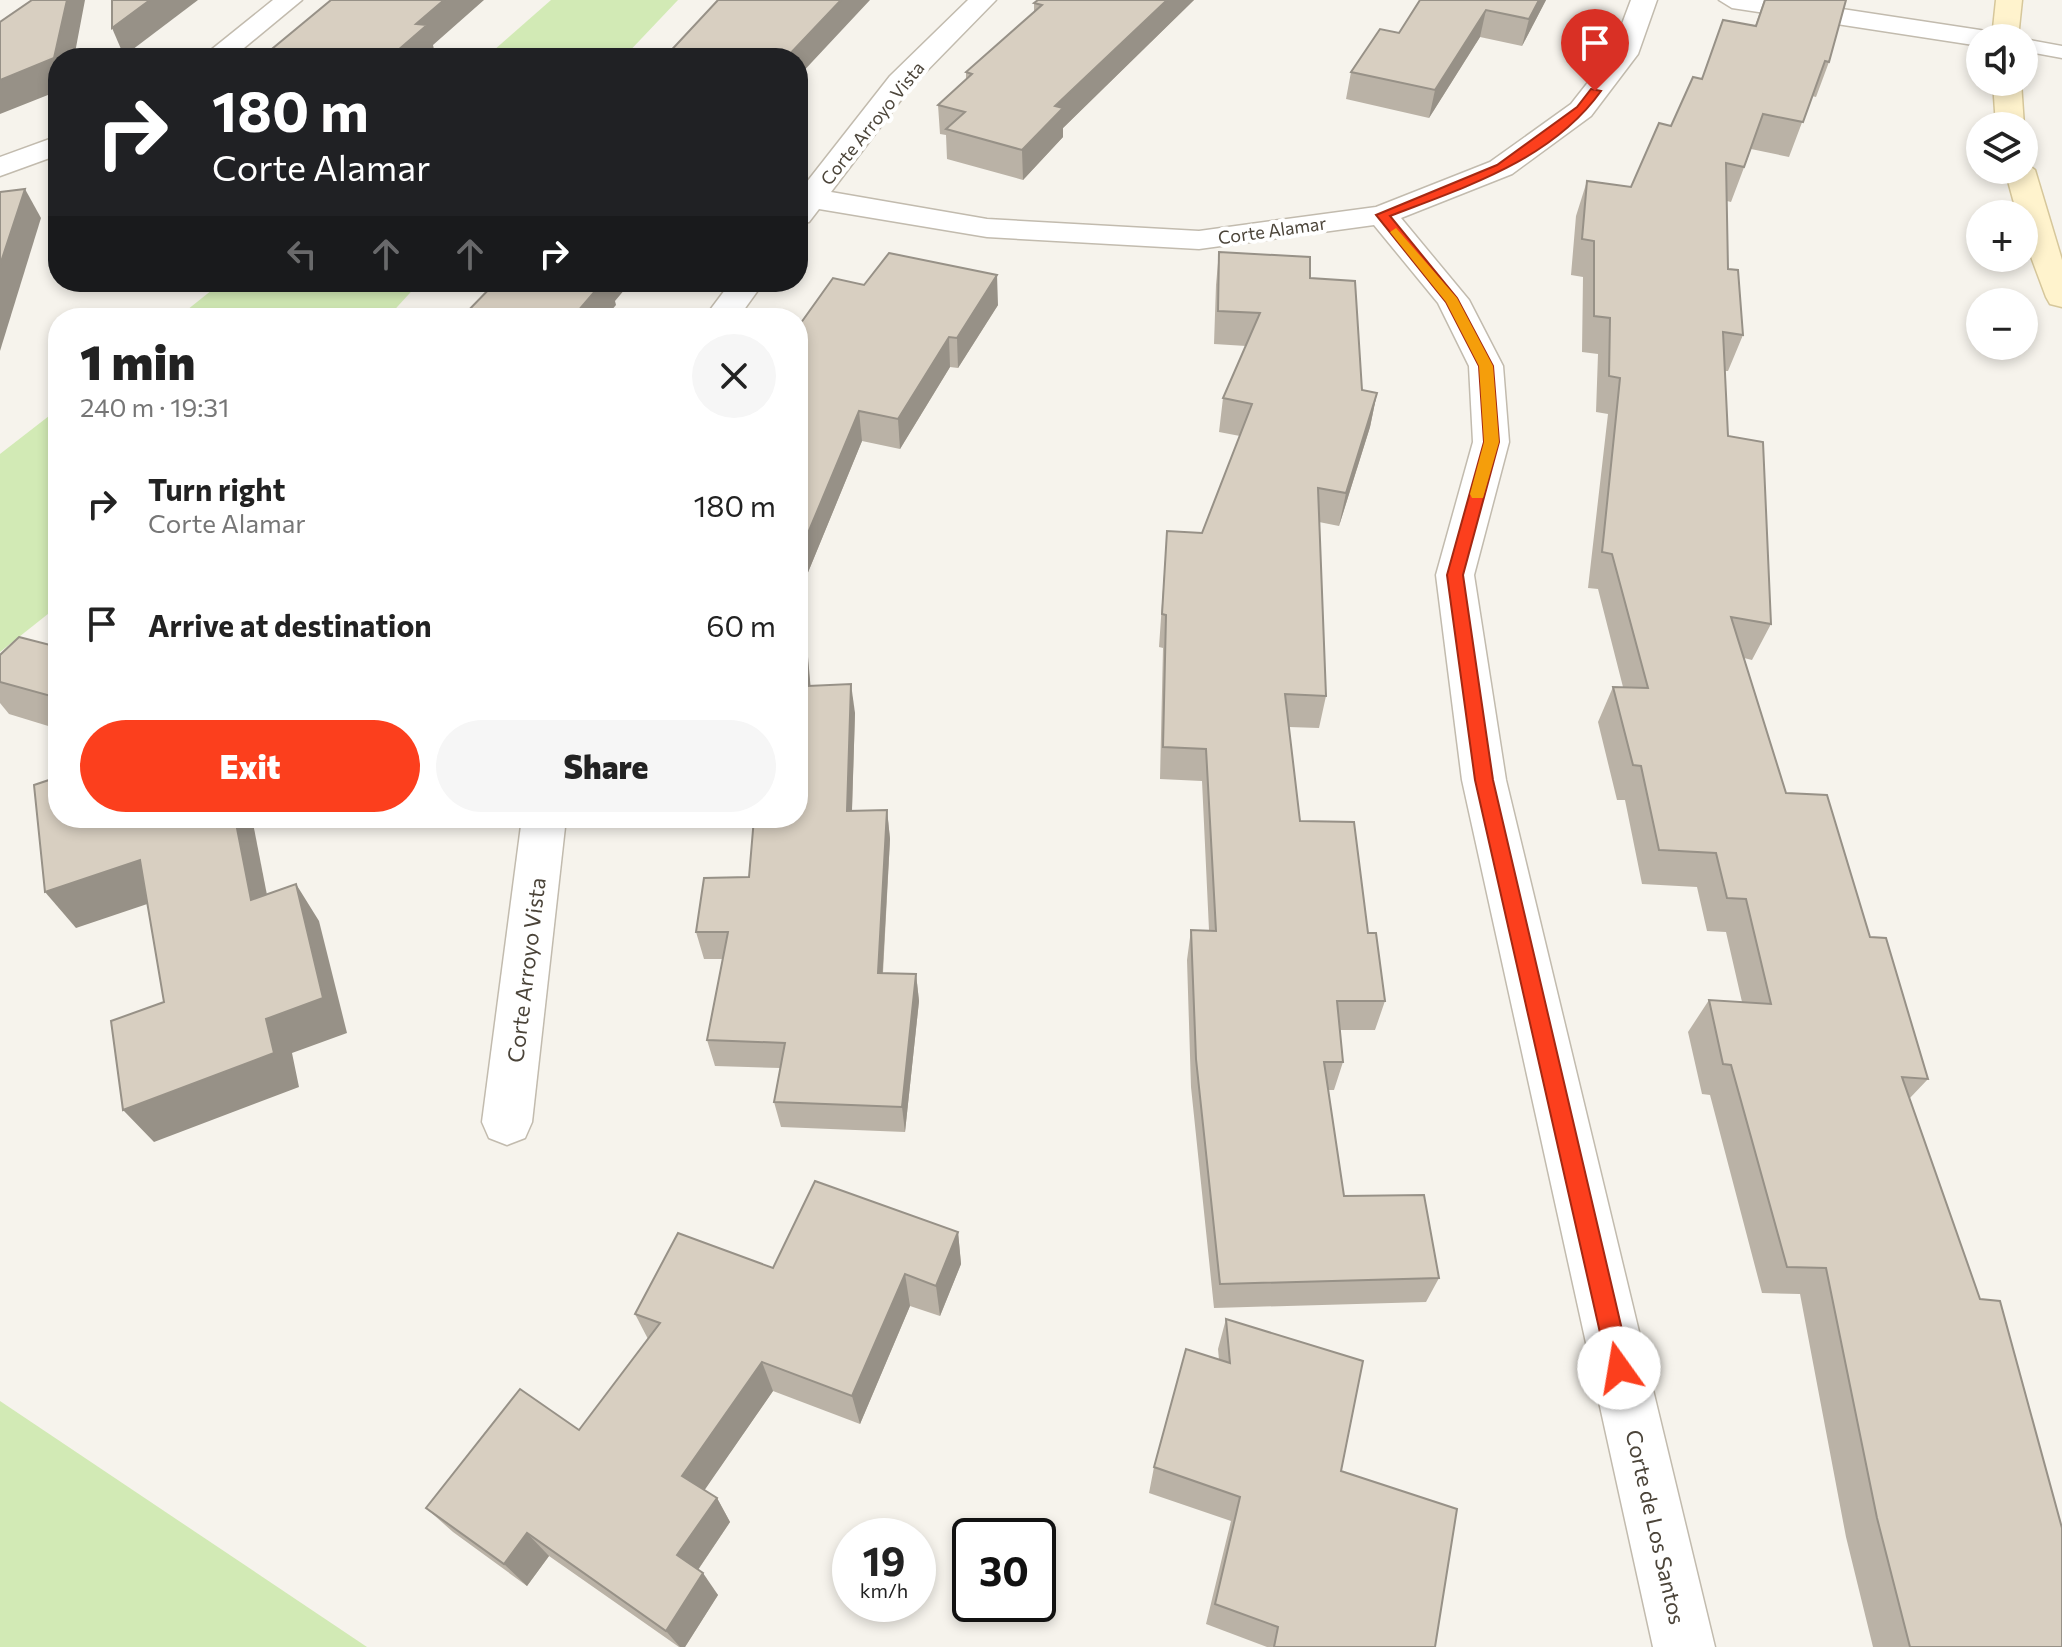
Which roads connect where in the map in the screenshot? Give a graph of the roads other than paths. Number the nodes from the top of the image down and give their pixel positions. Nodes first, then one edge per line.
1 (289, 0) edge
2 (983, 0) edge
3 (1644, 0) edge
4 (1732, 0) edge
5 (2009, 0) edge
6 (2006, 24) edge
7 (1966, 36) edge
8 (228, 48) edge
9 (2038, 48) edge
10 (2062, 52) edge
11 (48, 149) edge
12 (0, 167) edge
13 (2025, 184) edge
14 (808, 202) edge
15 (808, 207) edge
16 (1382, 215) junction
17 (2055, 264) edge
18 (2062, 297) edge
19 (543, 828) edge
20 (507, 1122) dead end
21 (1684, 1647) edge

1 - 8 street
2 - 14 street, Corte Arroyo Vista
3 - 16 street, Corte Alamar
4 - 7 street
5 - 6 main road
9 - 10 lane
11 - 12 street
13 - 17 main road
15 - 16 street, Corte Alamar
16 - 21 street, Corte de Los Santos
17 - 18 main road
19 - 20 street, Corte Arroyo Vista

